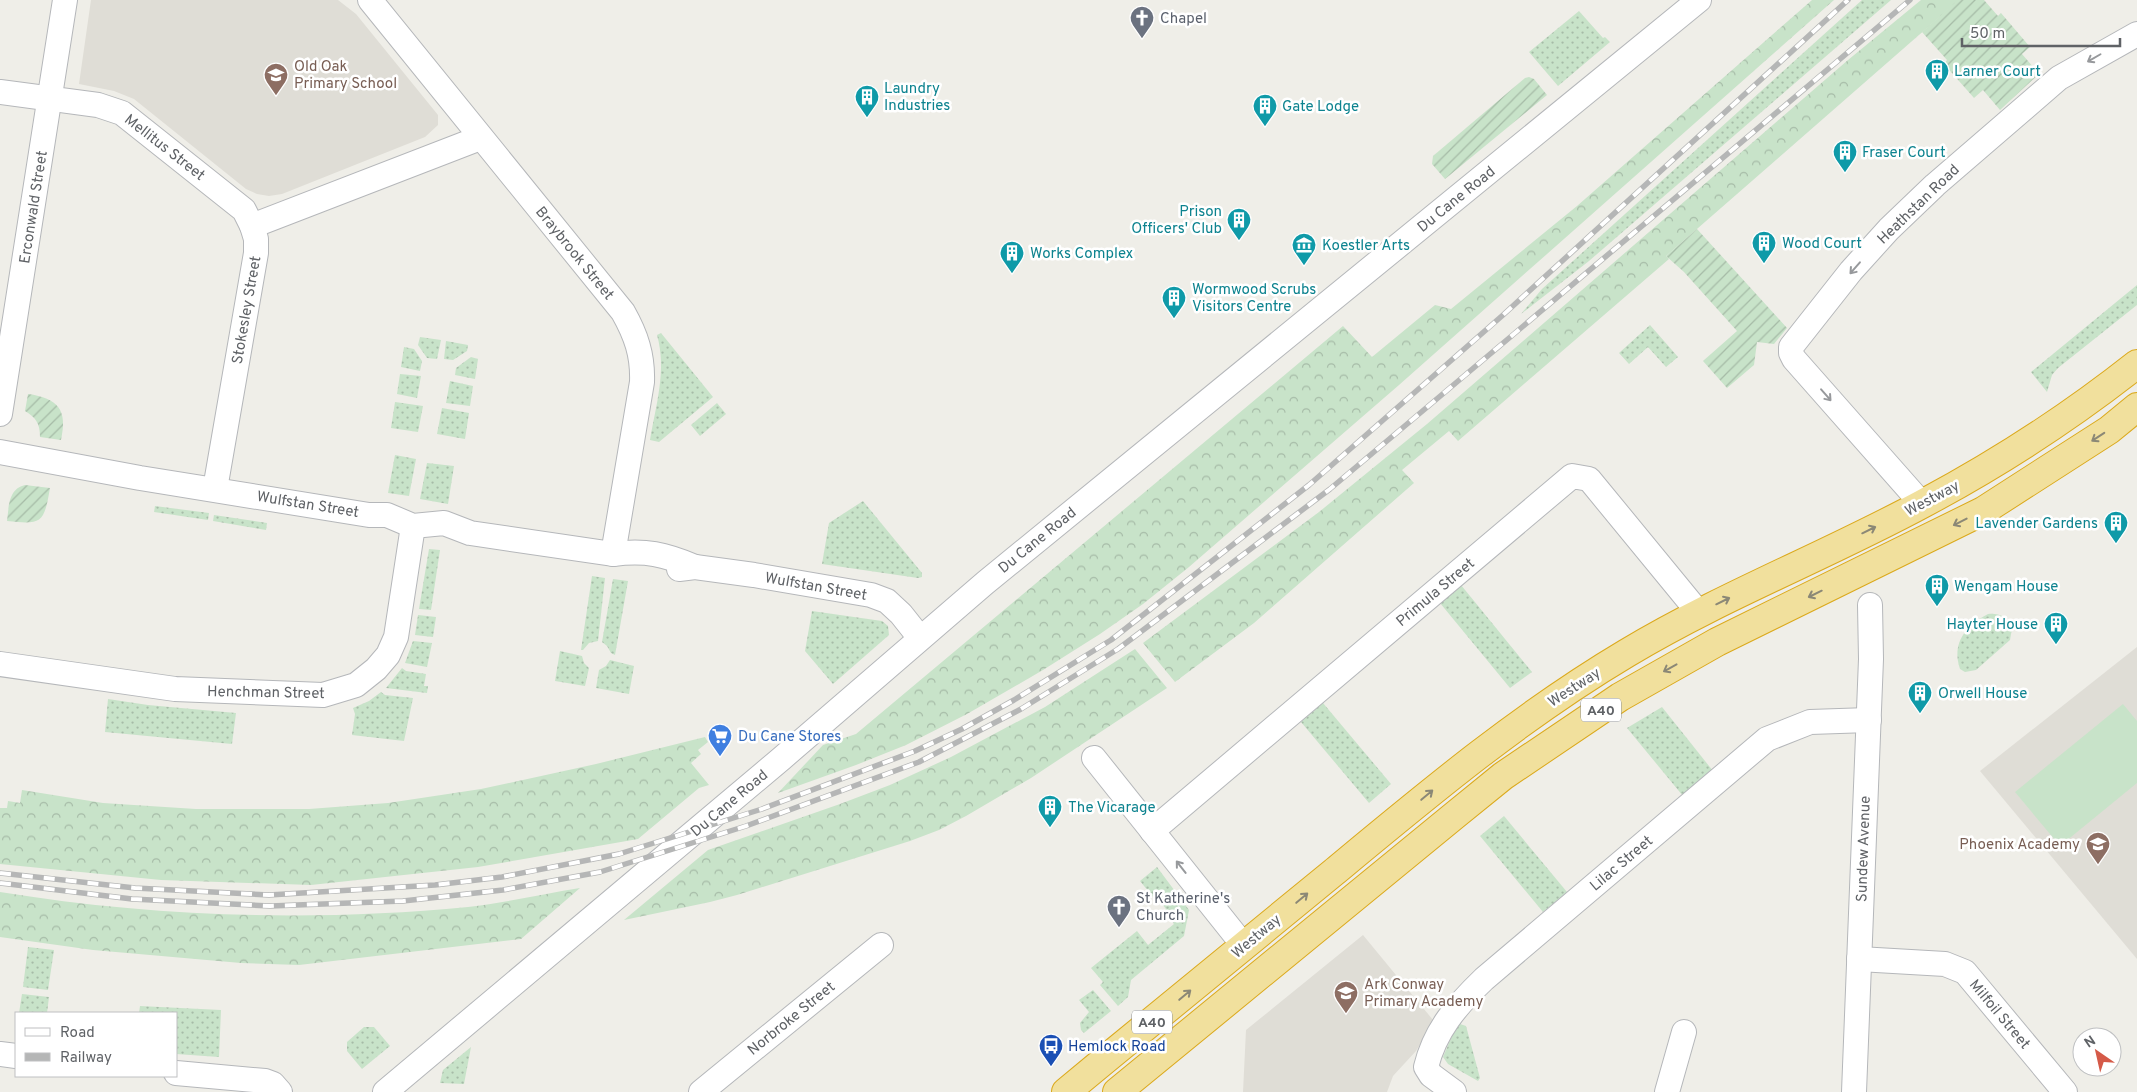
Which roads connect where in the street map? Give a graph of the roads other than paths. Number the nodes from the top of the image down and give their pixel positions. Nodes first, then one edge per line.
1 (65, 0) edge
2 (370, 0) edge
3 (1699, 0) edge
4 (2137, 34) edge
5 (0, 92) edge
6 (50, 99) junction
7 (480, 138) junction
8 (252, 226) junction
9 (2137, 364) edge
10 (2137, 407) edge
11 (0, 414) edge
12 (0, 452) edge
13 (216, 489) junction
14 (1922, 504) junction
15 (413, 526) junction
16 (613, 554) junction
17 (1870, 605) dead end
18 (1699, 612) junction
19 (920, 638) junction
20 (0, 664) edge
21 (1868, 720) junction
22 (1094, 758) dead end
23 (1152, 831) junction
24 (881, 945) dead end
25 (1244, 946) junction
26 (1859, 959) junction
27 (1684, 1032) dead end
28 (0, 1054) edge
29 (15, 1056) edge
30 (178, 1073) edge
31 (396, 1089) edge
32 (280, 1092) edge
33 (701, 1092) edge
34 (1066, 1092) edge
35 (1117, 1092) edge
36 (1454, 1092) edge
37 (1667, 1092) edge
38 (1854, 1092) edge
39 (2065, 1092) edge

1 - 6 street, Erconwald Street
2 - 7 street, Braybrook Street
3 - 19 street, Du Cane Road
4 -> 14 street, Heathstan Road
5 - 6 street, Mellitus Street
6 - 8 street, Mellitus Street
6 - 11 street, Erconwald Street
7 - 8 street
7 - 16 street, Braybrook Street
8 - 13 street, Stokesley Street
9 - 14 highway, Westway / A40
10 -> 35 highway, A40
12 - 13 street, Wulfstan Street
13 - 15 street, Wulfstan Street
18 -> 14 highway, Westway / A40
15 - 16 street, Wulfstan Street
15 - 20 street, Henchman Street
16 - 19 street, Wulfstan Street
17 - 21 street, Sundew Avenue
18 - 23 street, Primula Street
25 -> 18 highway, Westway / A40
19 - 31 street, Du Cane Road
21 - 26 street, Sundew Avenue
21 - 36 street, Lilac Street
22 - 23 street
25 -> 23 street
24 - 33 street, Norbroke Street
34 -> 25 highway, Westway / A40
26 - 38 street, Sundew Avenue
26 - 39 street, Milfoil Street
27 - 37 street
28 - 29 street
30 - 32 street

